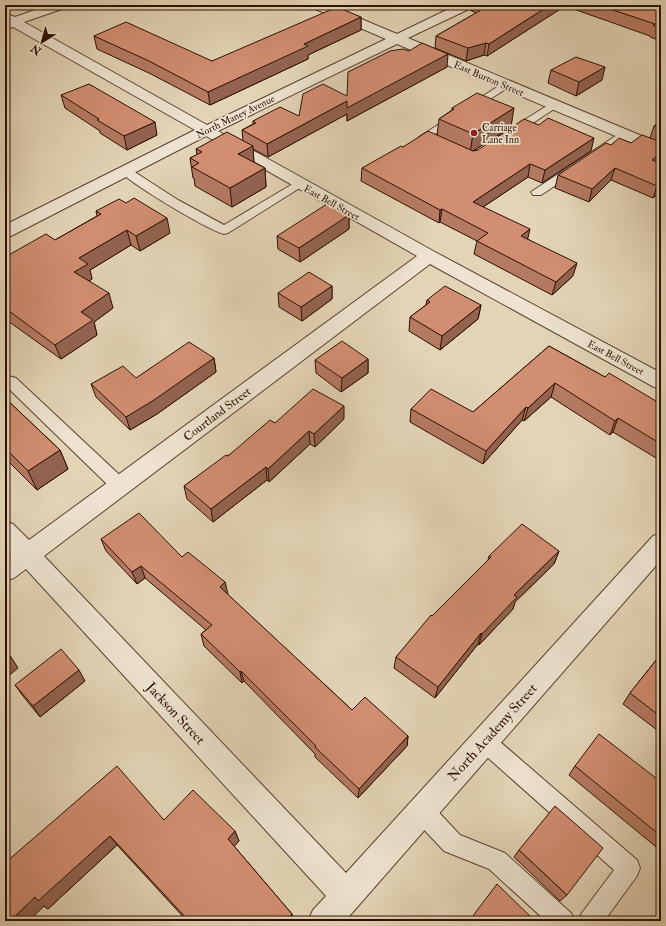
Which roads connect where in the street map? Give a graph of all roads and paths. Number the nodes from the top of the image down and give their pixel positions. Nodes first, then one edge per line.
1 (61, 5) edge
2 (317, 5) edge
3 (467, 5) edge
4 (8, 22) edge
5 (396, 39) junction
6 (505, 85) junction
7 (553, 105) junction
8 (518, 117) dead end
9 (535, 117) junction
10 (205, 131) junction
11 (624, 135) junction
12 (503, 138) edge
13 (444, 146) edge
14 (661, 150) edge
15 (126, 171) junction
16 (300, 184) junction
17 (537, 192) dead end
18 (5, 232) edge
19 (429, 256) junction
20 (5, 380) edge
21 (661, 382) edge
22 (120, 486) junction
23 (5, 531) edge
24 (661, 543) edge
25 (28, 555) junction
26 (5, 571) edge
27 (484, 741) junction
28 (422, 811) junction
29 (346, 895) junction
30 (324, 921) edge
31 (564, 921) edge
32 (590, 921) edge

1 - 4 street
2 - 5 street, East Burton Street
3 - 5 street, North Maney Avenue
4 - 10 street, East Bell Street
5 - 6 street, East Burton Street
5 - 10 street, North Maney Avenue
6 - 7 street, East Burton Street
6 - 13 lane
7 - 9 lane
7 - 11 street, East Burton Street
8 - 9 lane
9 - 12 lane
10 - 15 street, North Maney Avenue
10 - 16 street, East Bell Street
11 - 14 street, East Burton Street
11 - 17 lane
15 - 16 lane
15 - 18 street, North Maney Avenue
16 - 19 street, East Bell Street
19 - 21 street, East Bell Street
19 - 22 street, Courtland Street
20 - 22 lane
22 - 25 street, Courtland Street
23 - 25 street, Jackson Street
24 - 27 street, North Academy Street
25 - 26 street, Courtland Street
25 - 29 street, Jackson Street
27 - 28 street, North Academy Street
27 - 32 lane
28 - 29 street, North Academy Street
28 - 31 lane
29 - 30 street, North Academy Street

